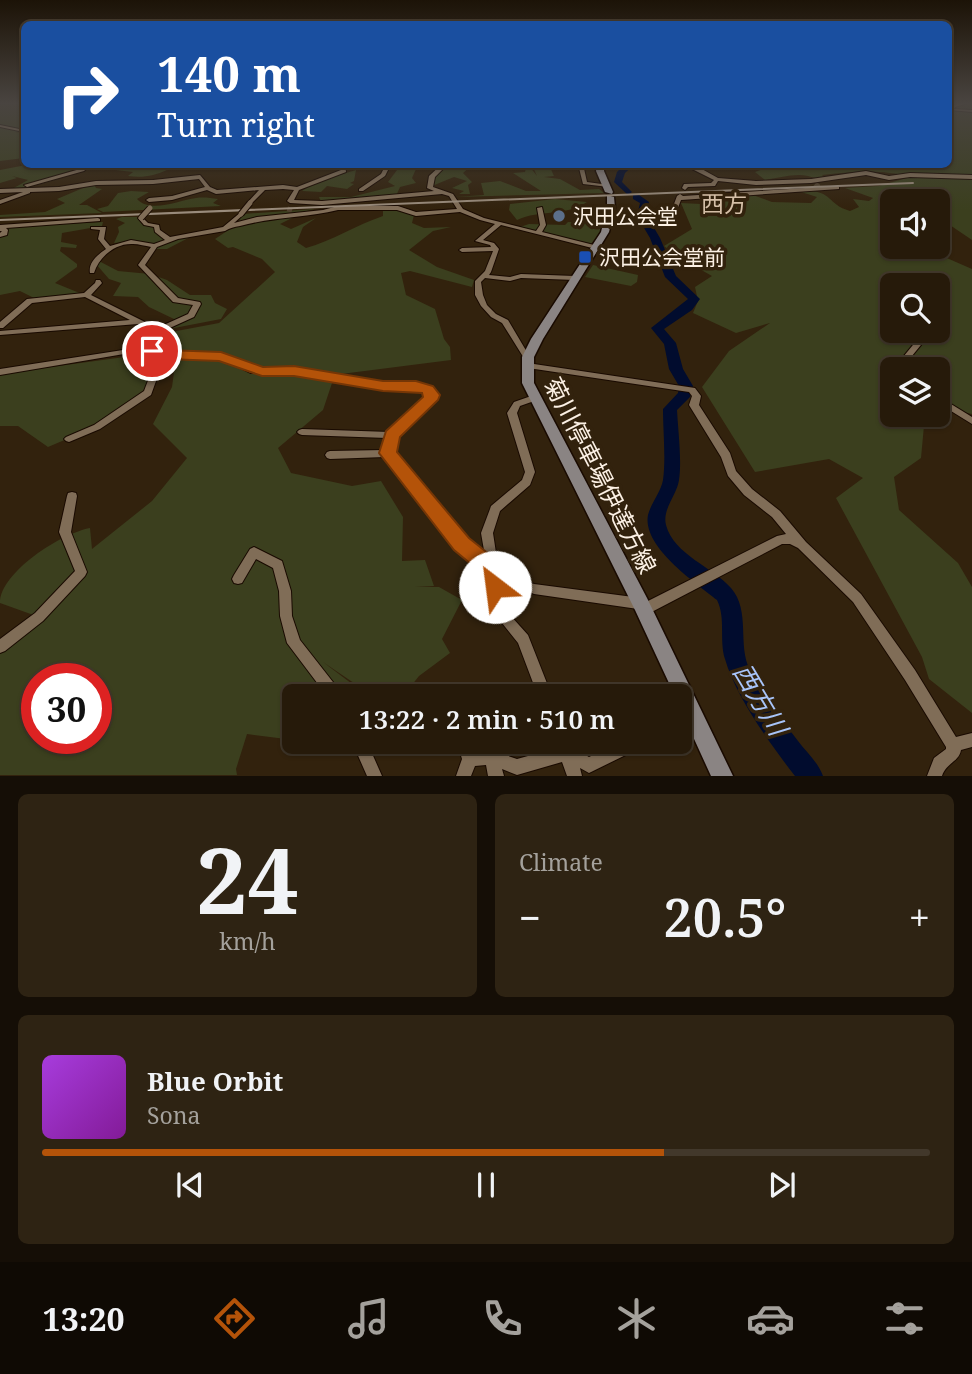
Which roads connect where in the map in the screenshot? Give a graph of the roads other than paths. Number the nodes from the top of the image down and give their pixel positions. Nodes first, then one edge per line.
1 (84, 168) edge
2 (344, 168) edge
3 (387, 168) edge
4 (441, 168) edge
5 (580, 168) edge
6 (600, 168) edge
7 (695, 168) edge
8 (972, 177) edge
9 (716, 179) junction
10 (817, 185) junction
11 (208, 188) junction
12 (264, 188) junction
13 (685, 188) dead end
14 (837, 188) dead end
15 (38, 189) junction
16 (298, 189) junction
17 (16, 190) junction
18 (360, 190) dead end
19 (0, 191) edge
20 (442, 192) junction
21 (609, 192) junction
22 (160, 199) junction
23 (149, 200) dead end
24 (0, 202) edge
25 (540, 208) dead end
26 (290, 209) junction
27 (461, 210) junction
28 (609, 216) junction
29 (98, 220) dead end
30 (499, 223) junction
31 (230, 227) junction
32 (0, 228) edge
33 (93, 228) dead end
34 (538, 233) junction
35 (0, 235) edge
36 (170, 240) junction
37 (155, 246) junction
38 (596, 247) junction
39 (496, 248) junction
40 (110, 250) junction
41 (462, 250) dead end
42 (92, 272) dead end
43 (484, 276) junction
44 (575, 278) junction
45 (98, 281) dead end
46 (86, 295) junction
47 (139, 322) junction
48 (0, 326) edge
49 (157, 331) junction
50 (0, 333) edge
51 (919, 343) edge
52 (166, 355) junction
53 (528, 357) junction
54 (907, 357) edge
55 (0, 372) edge
56 (534, 398) junction
57 (950, 407) edge
58 (972, 421) edge
59 (302, 432) dead end
60 (392, 435) junction
61 (69, 439) dead end
62 (388, 453) junction
63 (330, 455) dead end
64 (72, 496) dead end
65 (802, 545) junction
66 (493, 570) junction
67 (238, 579) dead end
68 (642, 607) junction
69 (0, 647) edge
70 (326, 684) edge
71 (540, 684) edge
72 (694, 714) joint
73 (972, 740) edge
74 (953, 745) junction
75 (365, 754) edge
76 (468, 754) edge
77 (549, 754) edge
78 (566, 754) edge
79 (573, 754) edge
80 (611, 754) edge
81 (491, 757) junction
82 (470, 759) junction
83 (375, 775) edge
84 (463, 775) edge
85 (496, 775) edge
86 (575, 775) edge
87 (722, 775) edge
88 (934, 775) edge

1 - 17 street
2 - 16 street
3 - 18 street
4 - 20 street
5 - 21 street
6 - 21 main road, 菊川停車場伊達方線
7 - 9 street
8 - 10 street
9 - 10 street
9 - 13 street
10 - 14 street
10 - 28 street
11 - 12 street
11 - 15 street
11 - 22 street
12 - 16 street
12 - 31 street, bridge
15 - 17 street
15 - 24 street
16 - 26 street
17 - 19 street
20 - 26 street
20 - 27 street
21 - 28 main road, 菊川停車場伊達方線
22 - 23 street
22 - 36 street, bridge
25 - 34 street
26 - 27 street
26 - 31 street
27 - 30 street
28 - 38 main road, 菊川停車場伊達方線
29 - 32 street
30 - 34 street
30 - 39 street
31 - 36 street
32 - 35 street
33 - 40 street
34 - 38 street
36 - 37 street
37 - 40 street
37 - 49 street
38 - 44 main road, 菊川停車場伊達方線
39 - 41 street
39 - 43 street
40 - 42 street
43 - 44 street
43 - 53 street
44 - 53 main road, 菊川停車場伊達方線
45 - 46 street
46 - 47 street
46 - 48 street
47 - 49 street
47 - 50 street
49 - 52 street
51 - 54 street
52 - 55 street
52 - 60 street
52 - 61 street
53 - 56 main road, 菊川停車場伊達方線
53 - 65 street
56 - 66 street
56 - 68 main road, 菊川停車場伊達方線
57 - 58 street
59 - 60 street
60 - 62 street
62 - 63 street
62 - 66 street
64 - 69 street
65 - 68 street
65 - 74 street
66 - 68 street
66 - 71 street
67 - 70 street
68 - 72 main road, 菊川停車場伊達方線
72 - 87 main road, 菊川停車場伊達方線
73 - 74 street
74 - 88 street
75 - 83 street
76 - 82 street
77 - 81 street
78 - 86 street
79 - 80 street
81 - 82 street
81 - 85 street
82 - 84 street

